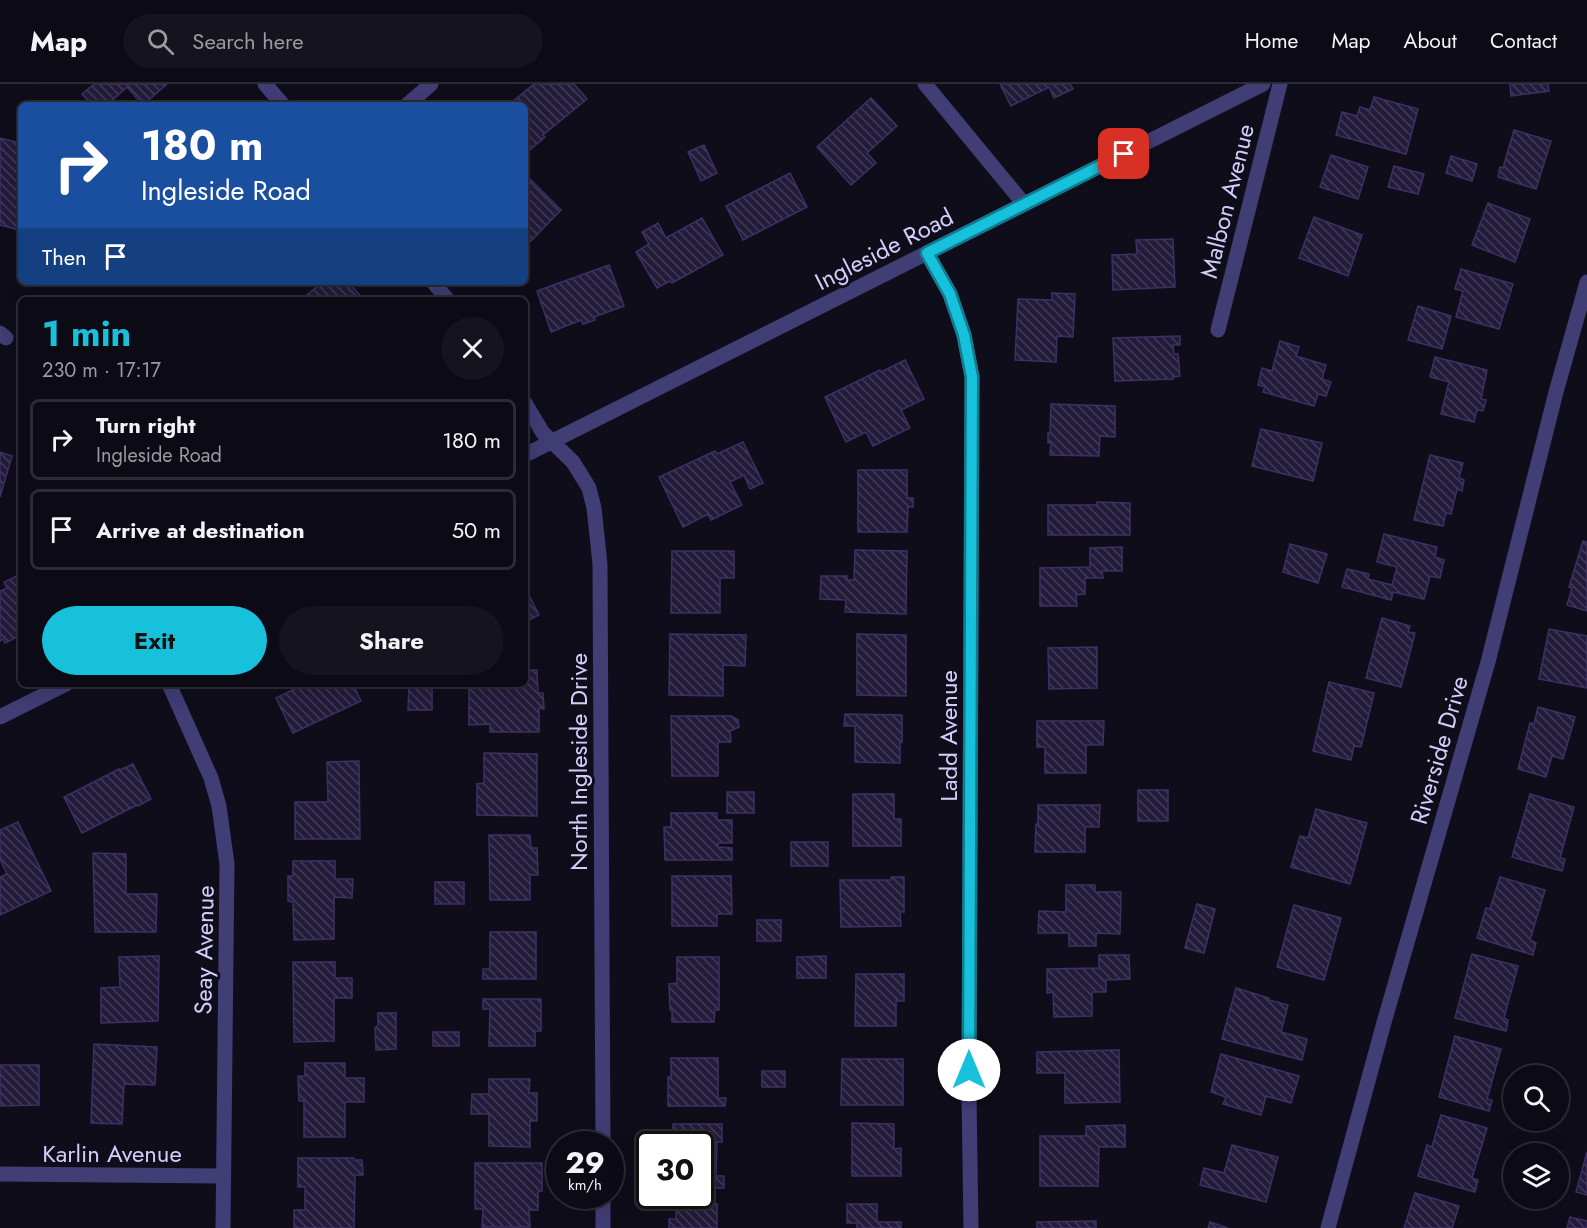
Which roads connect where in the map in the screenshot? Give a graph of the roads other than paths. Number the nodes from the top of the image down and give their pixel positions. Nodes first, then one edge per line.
1 (266, 84) edge
2 (431, 84) edge
3 (925, 84) edge
4 (1263, 84) edge
5 (1280, 84) edge
6 (281, 102) edge
7 (410, 102) edge
8 (1024, 204) junction
9 (927, 253) junction
10 (1587, 282) edge
11 (436, 285) edge
12 (446, 297) edge
13 (1218, 330) dead end
14 (528, 408) edge
15 (551, 441) junction
16 (528, 453) edge
17 (60, 687) edge
18 (171, 687) edge
19 (0, 717) edge
20 (603, 1131) edge
21 (0, 1174) edge
22 (223, 1176) junction
23 (603, 1209) edge
24 (223, 1228) edge
25 (603, 1228) edge
26 (971, 1228) edge
27 (1328, 1228) edge

1 - 6 street
2 - 7 street
3 - 8 street
4 - 8 street, Ingleside Road
5 - 13 street, Malbon Avenue
8 - 9 street, Ingleside Road
9 - 15 street, Ingleside Road
9 - 26 street, Ladd Avenue
10 - 27 street, Riverside Drive
11 - 12 street
14 - 15 street, North Ingleside Drive
15 - 16 street, Ingleside Road
15 - 20 street, North Ingleside Drive
17 - 19 street
18 - 22 street, Seay Avenue
21 - 22 street, Karlin Avenue
22 - 24 street, Seay Avenue
23 - 25 street

